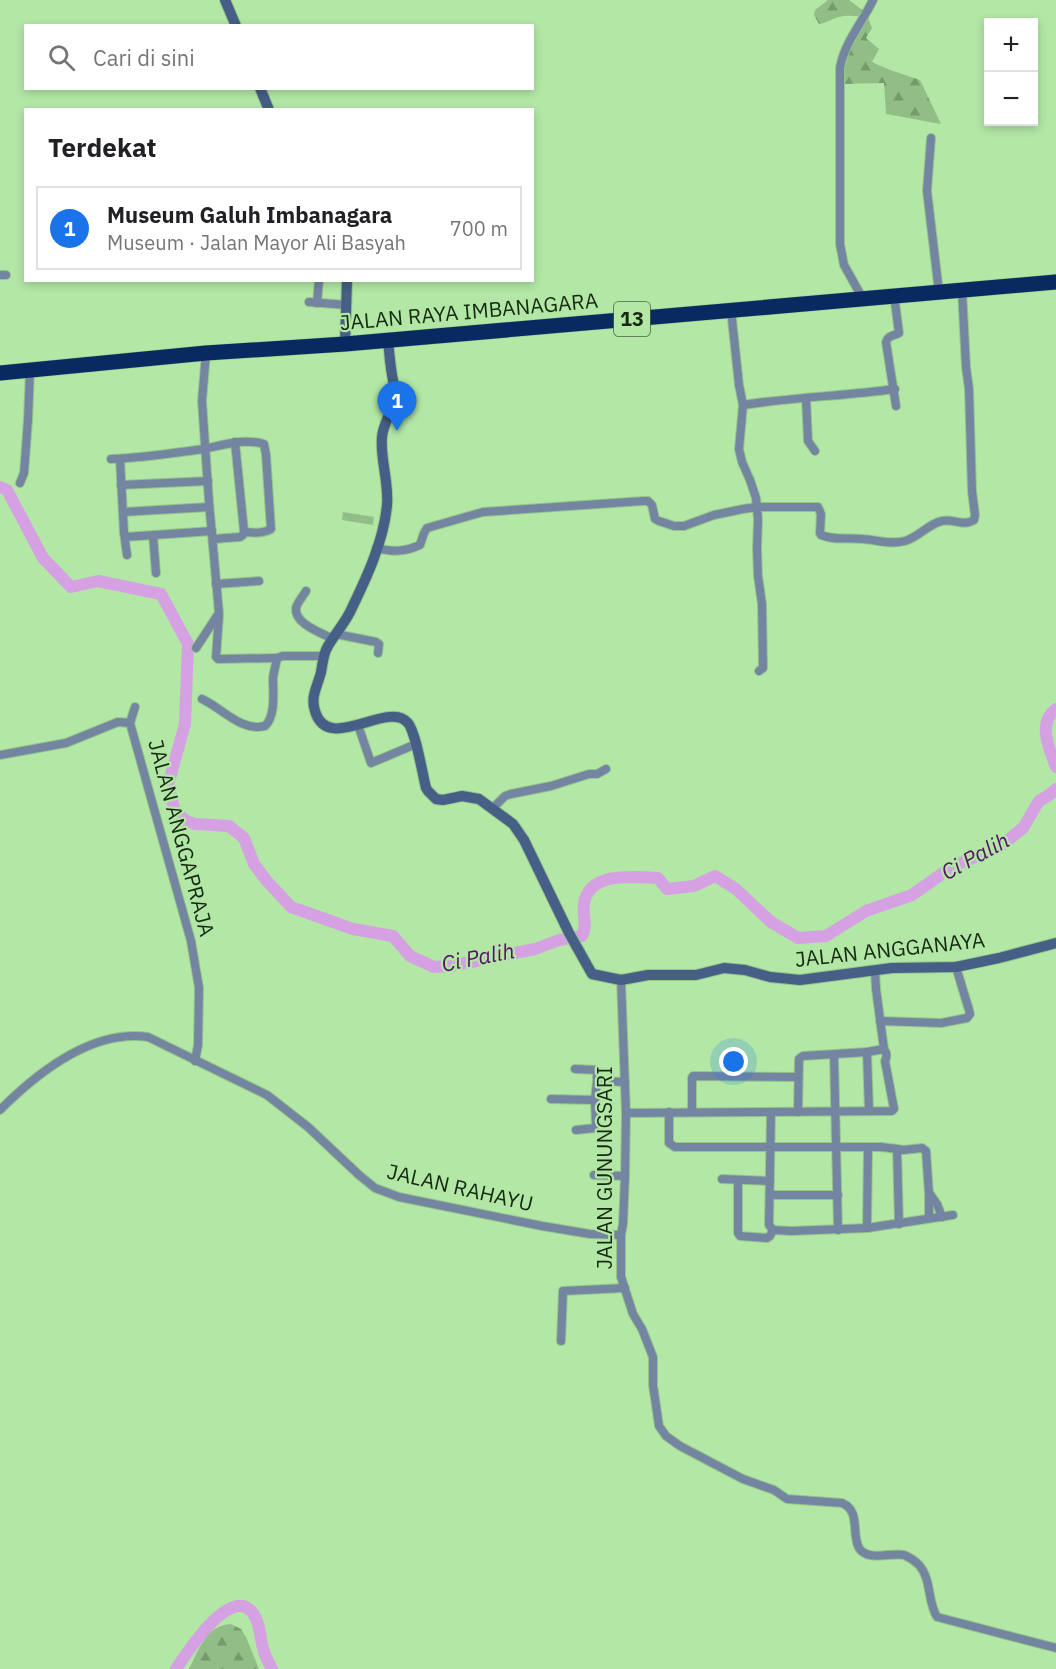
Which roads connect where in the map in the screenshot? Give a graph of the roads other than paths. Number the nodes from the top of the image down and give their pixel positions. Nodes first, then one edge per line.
1 (225, 0) edge
2 (873, 0) edge
3 (235, 24) edge
4 (261, 90) edge
5 (268, 108) edge
6 (931, 138) dead end
7 (319, 282) edge
8 (347, 282) edge
9 (1054, 283) edge
10 (962, 290) junction
11 (939, 292) junction
12 (894, 296) junction
13 (863, 299) junction
14 (347, 305) junction
15 (731, 310) junction
16 (388, 339) junction
17 (345, 344) junction
18 (206, 353) junction
19 (30, 370) junction
20 (0, 373) edge
21 (895, 389) junction
22 (806, 398) junction
23 (743, 405) junction
24 (896, 406) dead end
25 (235, 442) junction
26 (206, 448) junction
27 (815, 452) dead end
28 (208, 482) junction
29 (20, 483) dead end
30 (122, 485) junction
31 (209, 507) junction
32 (757, 507) junction
33 (123, 512) junction
34 (244, 531) junction
35 (153, 535) junction
36 (213, 535) junction
37 (125, 537) junction
38 (376, 548) junction
39 (127, 555) dead end
40 (156, 573) dead end
41 (259, 581) dead end
42 (216, 584) junction
43 (306, 591) dead end
44 (219, 612) junction
45 (204, 635) junction
46 (335, 636) junction
47 (217, 641) junction
48 (196, 648) dead end
49 (378, 653) dead end
50 (323, 656) junction
51 (277, 658) junction
52 (759, 671) dead end
53 (202, 699) dead end
54 (135, 707) dead end
55 (130, 723) junction
56 (358, 725) junction
57 (416, 744) junction
58 (0, 755) edge
59 (606, 769) dead end
60 (493, 808) junction
61 (1056, 943) edge
62 (956, 967) junction
63 (875, 970) junction
64 (621, 980) junction
65 (880, 1021) junction
66 (884, 1049) junction
67 (867, 1052) junction
68 (834, 1055) junction
69 (195, 1061) junction
70 (575, 1069) dead end
71 (798, 1077) junction
72 (597, 1081) junction
73 (625, 1082) junction
74 (551, 1099) dead end
75 (596, 1100) junction
76 (0, 1110) edge
77 (869, 1111) junction
78 (669, 1112) junction
79 (692, 1112) junction
80 (771, 1112) junction
81 (798, 1112) junction
82 (836, 1112) junction
83 (626, 1113) junction
84 (576, 1130) dead end
85 (770, 1146) junction
86 (837, 1148) junction
87 (868, 1148) junction
88 (897, 1149) junction
89 (594, 1175) dead end
90 (625, 1176) junction
91 (722, 1179) dead end
92 (738, 1180) junction
93 (770, 1181) junction
94 (770, 1194) junction
95 (929, 1194) junction
96 (838, 1195) junction
97 (953, 1215) dead end
98 (942, 1217) junction
99 (929, 1218) junction
100 (899, 1224) junction
101 (867, 1228) junction
102 (773, 1230) junction
103 (838, 1230) junction
104 (621, 1235) junction
105 (625, 1288) junction
106 (561, 1341) dead end
107 (1056, 1648) edge

1 - 3 street
2 - 13 street
4 - 5 street
6 - 11 street
7 - 14 street
8 - 14 street
9 - 10 highway, JALAN RAYA IMBANAGARA / 13
10 - 11 highway, JALAN RAYA IMBANAGARA / 13
10 - 32 street
11 - 12 highway, JALAN RAYA IMBANAGARA / 13
12 - 13 highway, JALAN RAYA IMBANAGARA / 13
12 - 21 street
13 - 15 highway, JALAN RAYA IMBANAGARA / 13
14 - 17 street
15 - 16 highway, JALAN RAYA IMBANAGARA / 13
15 - 23 street
16 - 17 highway, JALAN RAYA IMBANAGARA / 13
16 - 38 street
17 - 18 highway, JALAN RAYA IMBANAGARA / 13
18 - 19 highway, JALAN RAYA IMBANAGARA / 13
18 - 26 street
19 - 20 highway, JALAN RAYA IMBANAGARA / 13
19 - 29 street
21 - 22 street
21 - 24 street
22 - 23 street
22 - 27 street
23 - 32 street
25 - 26 street
25 - 34 street
25 - 34 street
26 - 28 street
26 - 30 street
28 - 30 street
28 - 31 street
30 - 33 street
31 - 33 street
31 - 36 street
32 - 38 street
32 - 52 street
33 - 37 street
34 - 36 street
35 - 36 street
35 - 37 street
35 - 40 street
36 - 42 street
37 - 39 street
38 - 46 street
41 - 42 street
42 - 44 street
43 - 46 street
44 - 45 street
44 - 47 street
45 - 47 street
45 - 48 street
46 - 49 street
46 - 50 street
47 - 51 street
50 - 51 street
50 - 56 street
51 - 53 street
54 - 55 street
55 - 58 street, JALAN ANGGAPRAJA
55 - 69 street, JALAN ANGGAPRAJA
56 - 57 street
56 - 57 street
57 - 60 street
59 - 60 street
60 - 64 street
61 - 62 street, JALAN ANGGANAYA
62 - 63 street, JALAN ANGGANAYA
62 - 65 street
63 - 64 street, JALAN ANGGANAYA
63 - 65 street
64 - 73 street, JALAN GUNUNGSARI
65 - 66 street
66 - 67 street
66 - 77 street
67 - 68 street
67 - 77 street
68 - 71 street
68 - 82 street
69 - 76 street, JALAN RAHAYU
69 - 104 street, JALAN RAHAYU
70 - 72 street
71 - 79 street
71 - 81 street
72 - 73 street
72 - 75 street
73 - 83 street, JALAN GUNUNGSARI
74 - 75 street
75 - 84 street
77 - 82 street
78 - 79 street
78 - 83 street
78 - 85 street
79 - 80 street
80 - 81 street
80 - 85 street
81 - 82 street
82 - 86 street
83 - 90 street, JALAN GUNUNGSARI
85 - 86 street
85 - 93 street
86 - 87 street
86 - 96 street
87 - 88 street
87 - 101 street
88 - 95 street
88 - 100 street
89 - 90 street
90 - 104 street, JALAN GUNUNGSARI
91 - 92 street
92 - 93 street
92 - 102 street
93 - 94 street
94 - 96 street
94 - 102 street
95 - 98 street
95 - 99 street
96 - 103 street
97 - 98 street
98 - 99 street
99 - 100 street
100 - 101 street
101 - 103 street
102 - 103 street
104 - 105 street, JALAN GUNUNGSARI
105 - 106 street
105 - 107 street, JALAN GUNUNGSARI

